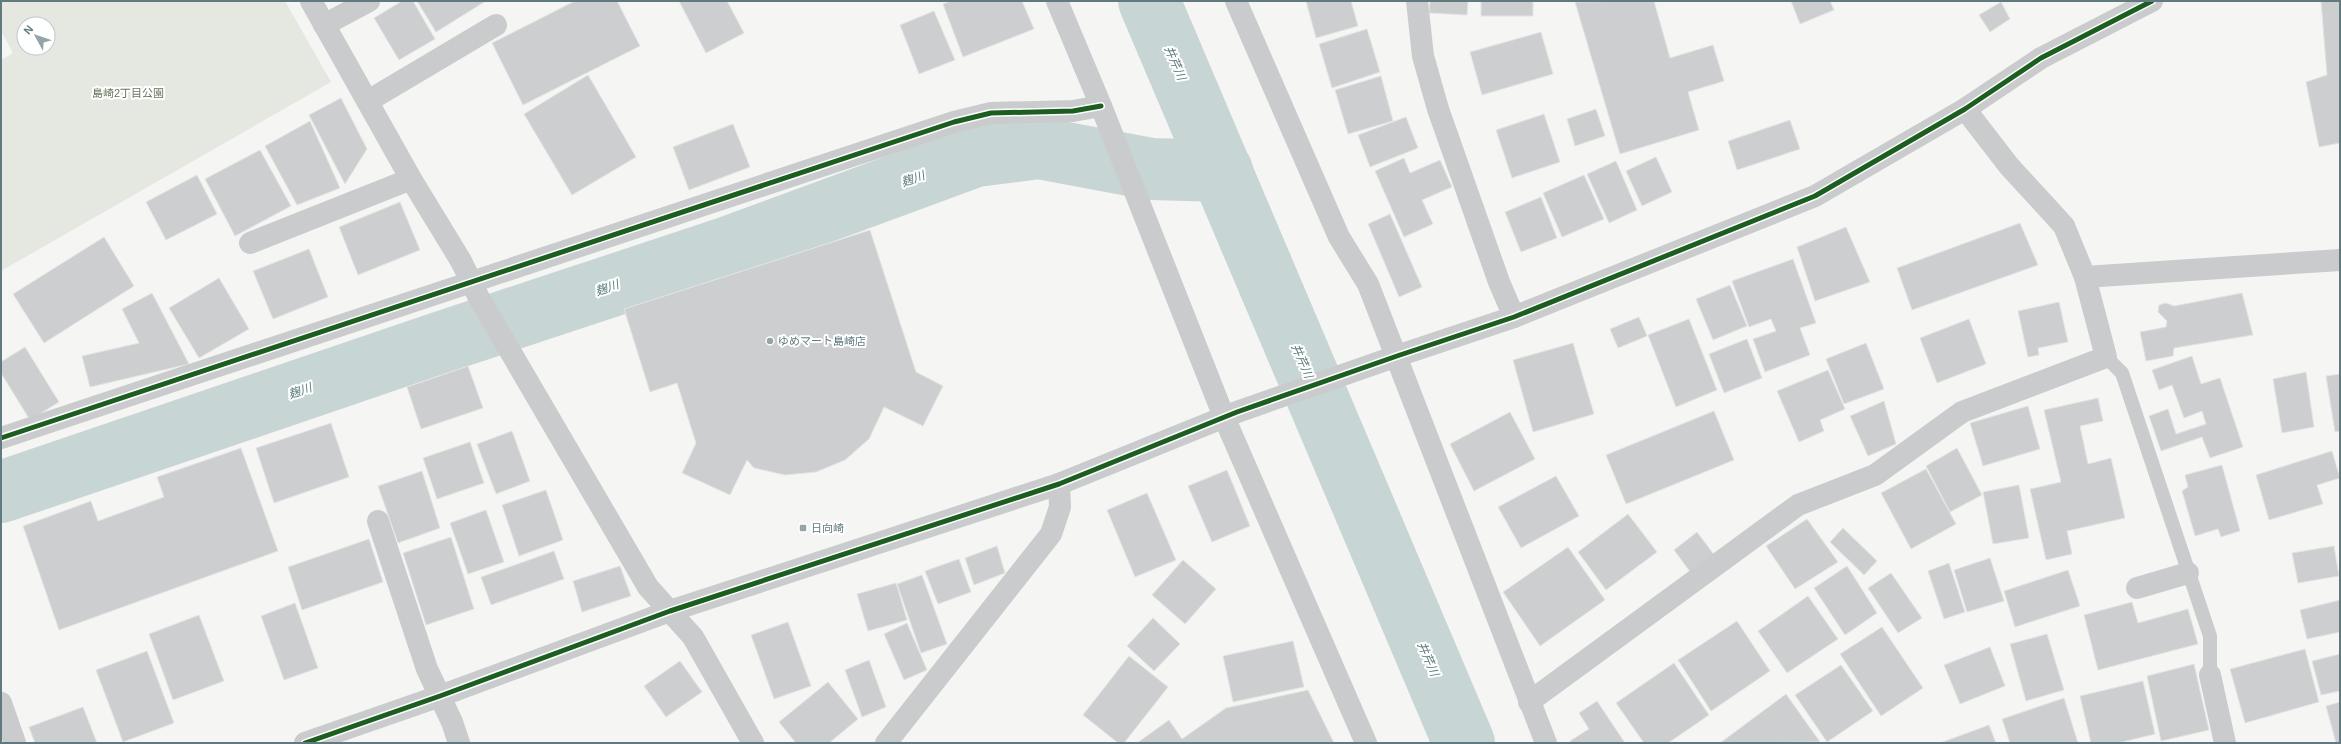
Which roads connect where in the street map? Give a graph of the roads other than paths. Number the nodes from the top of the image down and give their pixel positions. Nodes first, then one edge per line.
1 (311, 1) edge
2 (369, 1) edge
3 (1057, 1) edge
4 (1236, 1) edge
5 (1417, 1) edge
6 (2152, 1) edge
7 (324, 25) junction
8 (496, 25) dead end
9 (368, 101) junction
10 (1101, 106) junction
11 (1965, 110) junction
12 (411, 179) junction
13 (250, 243) dead end
14 (2340, 260) edge
15 (2086, 277) junction
16 (475, 290) junction
17 (1514, 317) junction
18 (1397, 356) junction
19 (2106, 357) junction
20 (1231, 414) junction
21 (1, 438) edge
22 (1059, 484) junction
23 (378, 520) dead end
24 (2188, 573) junction
25 (2137, 588) dead end
26 (670, 611) junction
27 (2210, 675) joint
28 (440, 696) junction
29 (1529, 702) junction
30 (1, 703) edge
31 (15, 743) edge
32 (304, 743) edge
33 (459, 743) edge
34 (753, 743) edge
35 (886, 743) edge
36 (1366, 743) edge
37 (1546, 743) edge
38 (2225, 743) edge

1 - 7 street
2 - 7 street
3 - 10 street
4 - 18 street
5 - 17 street
6 - 11 street
7 - 9 street
8 - 9 street
9 - 12 street
10 - 16 street
10 - 20 street
11 - 15 street
11 - 17 street
12 - 13 street
12 - 16 street
14 - 15 street
15 - 19 street
16 - 21 street
16 - 26 street
17 - 18 street
18 - 20 street
18 - 29 street
19 - 24 lane
19 - 29 street
20 - 22 street
20 - 36 street
22 - 26 street
22 - 35 street
23 - 28 street
24 - 25 street
24 - 27 lane
26 - 28 street
26 - 34 street
27 - 38 street
28 - 32 street
28 - 33 street
29 - 37 street
30 - 31 street

